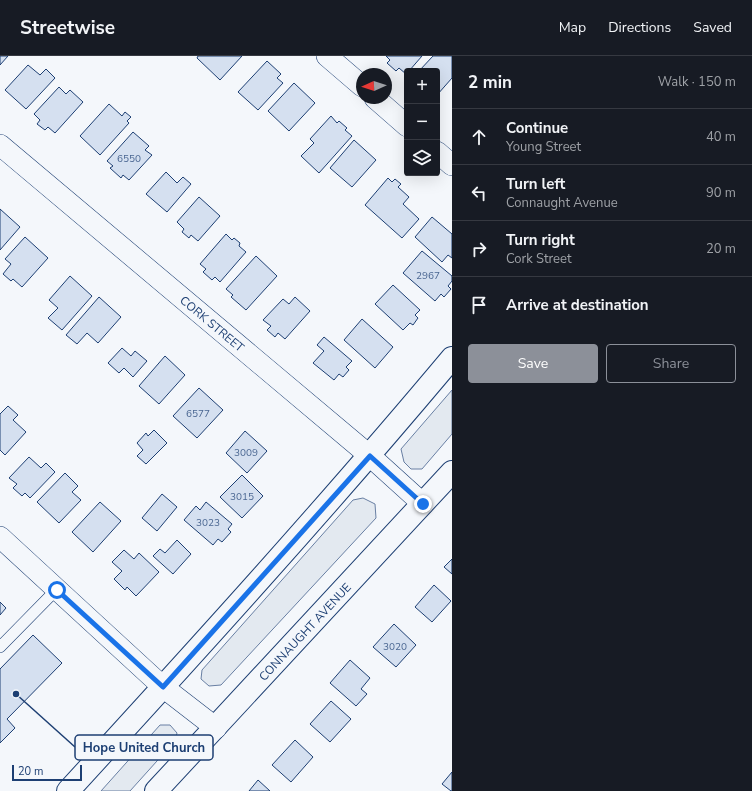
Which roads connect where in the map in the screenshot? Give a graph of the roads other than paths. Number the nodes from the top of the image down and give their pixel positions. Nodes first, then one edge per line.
1 (327, 56) edge
2 (356, 81) edge
3 (382, 104) edge
4 (404, 123) edge
5 (0, 145) edge
6 (440, 155) edge
7 (452, 165) edge
8 (452, 358) edge
9 (370, 456) junction
10 (452, 472) edge
11 (423, 504) junction
12 (0, 537) edge
13 (57, 590) junction
14 (0, 647) edge
15 (163, 687) junction
16 (216, 728) junction
17 (68, 791) edge
18 (156, 791) edge

1 - 2 street
3 - 4 street
5 - 9 street, CORK STREET
6 - 7 street
8 - 9 main road
9 - 11 street, CORK STREET
9 - 15 main road
10 - 11 main road, CONNAUGHT AVENUE
11 - 16 main road, CONNAUGHT AVENUE
12 - 13 street
13 - 14 lane
13 - 15 street
15 - 16 street
15 - 17 main road
16 - 18 main road, CONNAUGHT AVENUE

